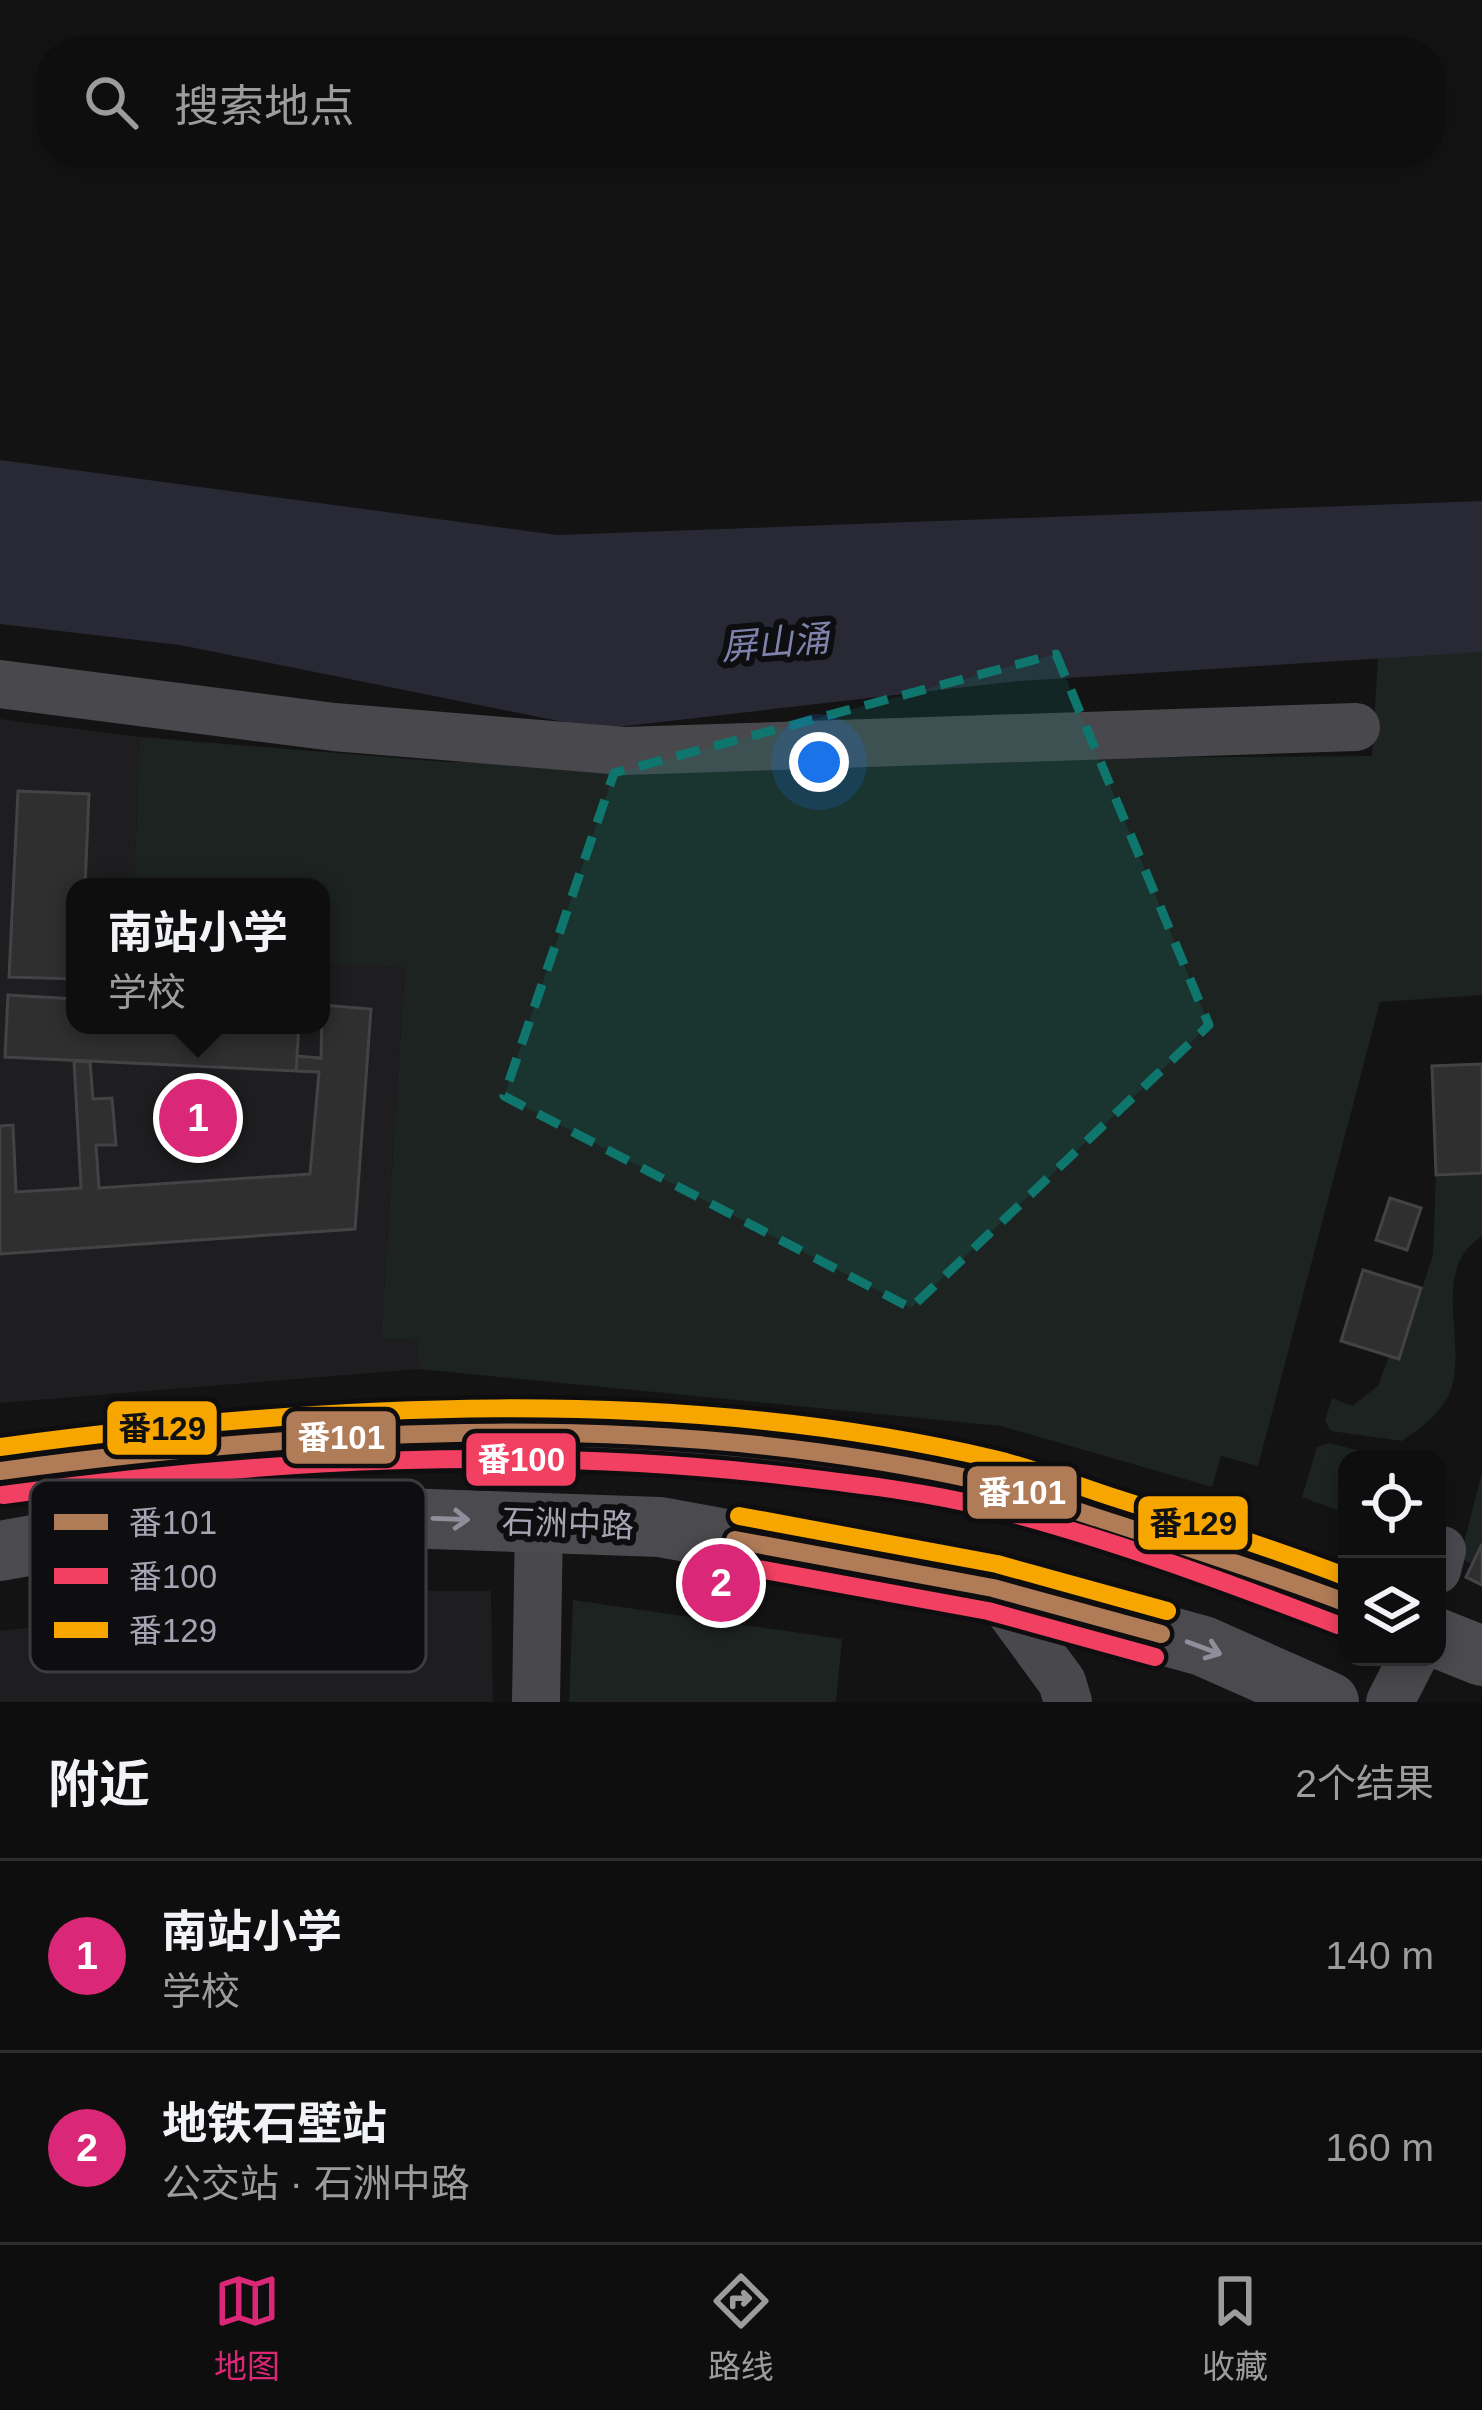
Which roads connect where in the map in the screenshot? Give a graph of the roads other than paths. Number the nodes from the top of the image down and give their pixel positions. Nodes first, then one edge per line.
1 (0, 684) edge
2 (1356, 727) dead end
3 (0, 1471) edge
4 (426, 1518) edge
5 (538, 1521) junction
6 (30, 1546) edge
7 (0, 1551) edge
8 (993, 1588) junction
9 (1338, 1600) edge
10 (1446, 1642) edge
11 (1482, 1656) edge
12 (1408, 1666) edge
13 (536, 1702) edge
14 (1068, 1702) edge
15 (1329, 1702) edge
16 (1390, 1702) edge

1 - 2 street
3 - 9 main road
4 -> 5 main road, 石洲中路
5 - 8 main road, 石洲中路
5 - 13 street
7 -> 6 main road, 石洲中路
8 - 14 street
8 -> 15 main road, 石洲中路
10 - 11 main road
12 - 16 street

